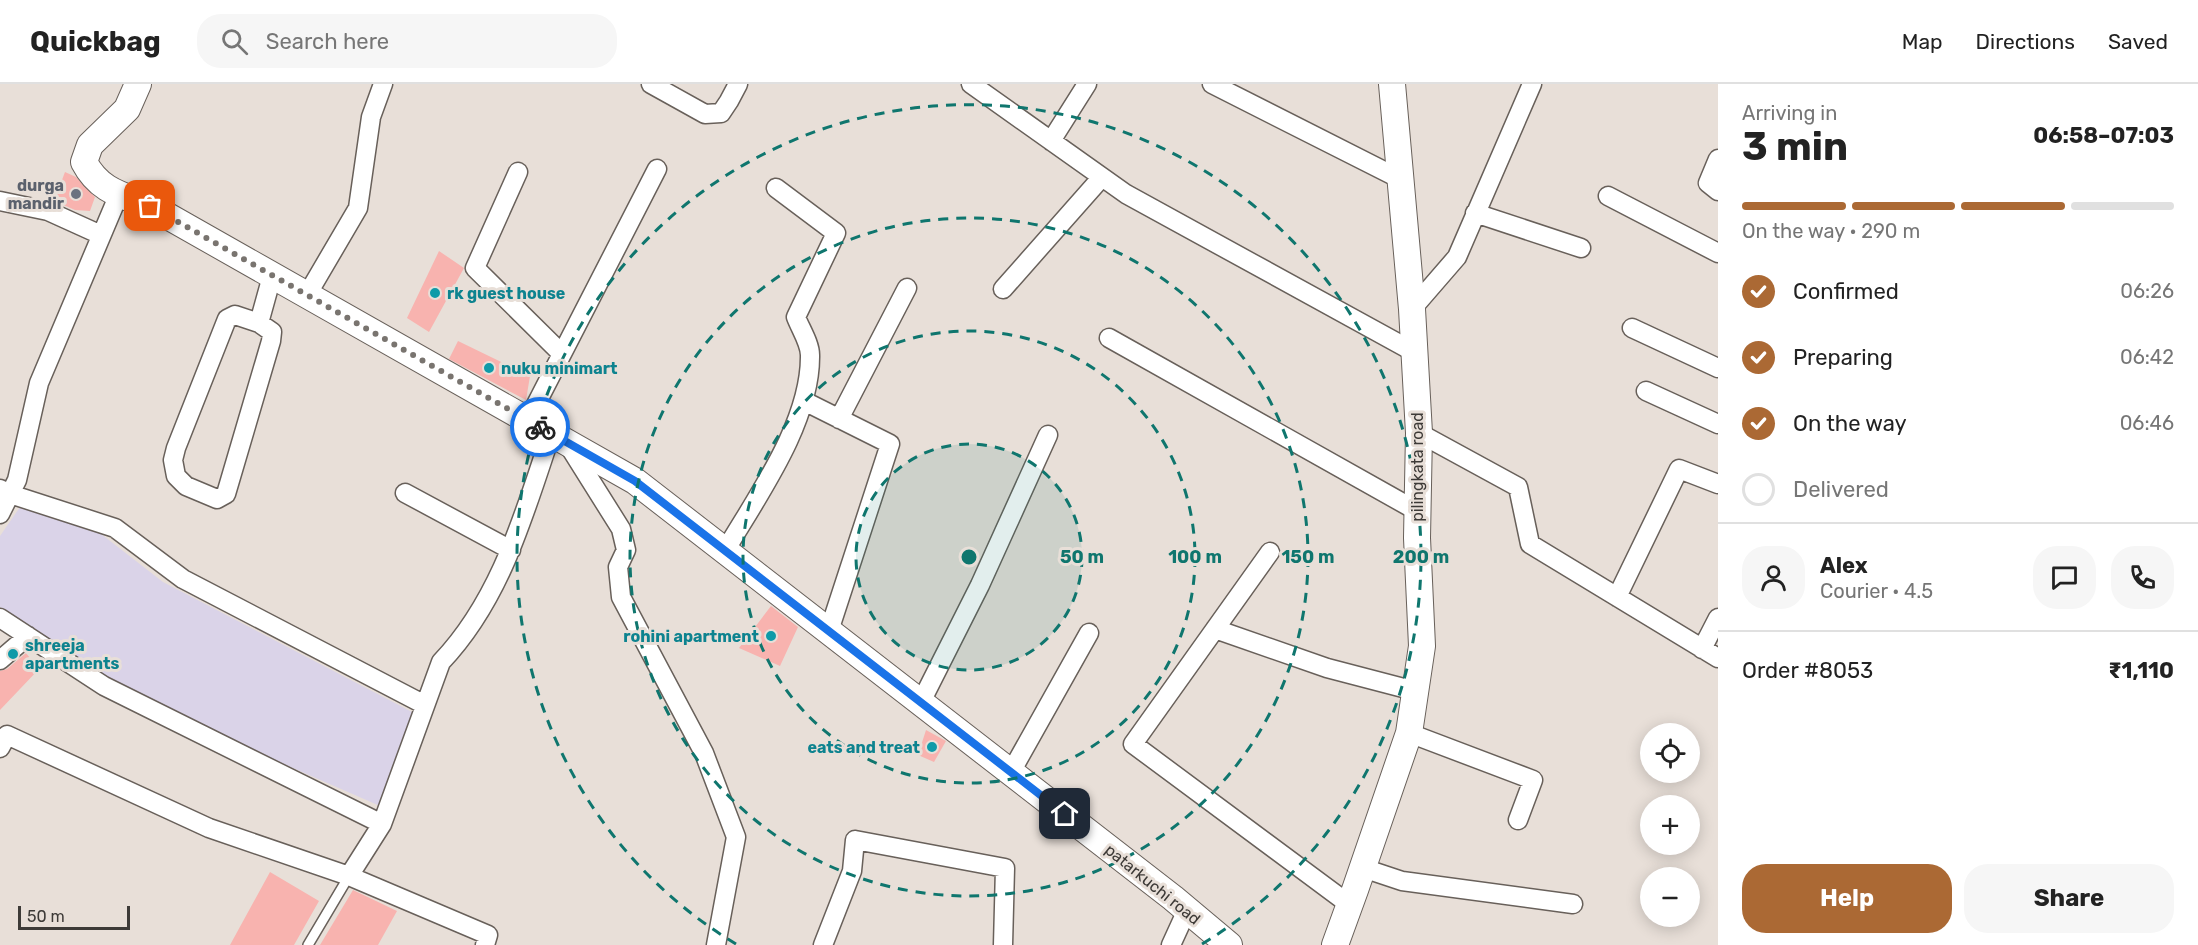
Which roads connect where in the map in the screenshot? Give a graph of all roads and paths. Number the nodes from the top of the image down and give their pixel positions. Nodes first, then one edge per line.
1 (138, 84) edge
2 (383, 84) edge
3 (651, 84) edge
4 (738, 84) edge
5 (970, 84) edge
6 (1087, 84) edge
7 (1212, 84) edge
8 (1392, 84) edge
9 (1532, 84) edge
10 (1051, 141) junction
11 (1718, 159) edge
12 (657, 169) dead end
13 (518, 172) dead end
14 (1102, 177) junction
15 (1401, 179) junction
16 (776, 188) dead end
17 (1718, 191) edge
18 (119, 194) junction
19 (1608, 196) dead end
20 (0, 201) edge
21 (1475, 213) junction
22 (101, 235) junction
23 (1581, 248) dead end
24 (1718, 253) edge
25 (272, 276) junction
26 (907, 288) dead end
27 (1003, 289) dead end
28 (307, 295) junction
29 (1412, 309) junction
30 (259, 323) junction
31 (1632, 328) dead end
32 (1109, 339) dead end
33 (1414, 352) junction
34 (562, 354) junction
35 (1718, 368) edge
36 (1646, 391) dead end
37 (804, 401) junction
38 (839, 419) junction
39 (528, 420) junction
40 (1718, 424) edge
41 (1419, 433) junction
42 (1047, 435) dead end
43 (559, 438) junction
44 (1718, 484) edge
45 (5, 491) edge
46 (405, 493) dead end
47 (1417, 512) junction
48 (0, 513) edge
49 (512, 550) junction
50 (725, 551) junction
51 (1270, 552) dead end
52 (1617, 597) junction
53 (0, 618) edge
54 (1718, 618) edge
55 (1215, 629) junction
56 (829, 631) junction
57 (1089, 633) dead end
58 (28, 636) junction
59 (1702, 649) junction
60 (1718, 658) edge
61 (0, 660) edge
62 (1415, 691) junction
63 (921, 702) junction
64 (425, 705) junction
65 (1408, 733) junction
66 (0, 748) edge
67 (1011, 772) junction
68 (1518, 820) dead end
69 (382, 824) junction
70 (1363, 868) junction
71 (349, 876) junction
72 (1573, 904) dead end
73 (1350, 905) junction
74 (1187, 910) junction
75 (308, 945) edge
76 (485, 945) edge
77 (716, 945) edge
78 (823, 945) edge
79 (1003, 945) edge
80 (1171, 945) edge
81 (1229, 945) edge
82 (1335, 945) edge

1 - 18 street, patarkuchi road
2 - 28 street
3 - 4 street
5 - 10 street
6 - 10 street
7 - 15 street
8 - 15 street, pilingkata road
9 - 21 street
10 - 14 street
11 - 17 street
12 - 34 street
13 - 34 street
14 - 27 street
14 - 33 street
15 - 29 street, pilingkata road
16 - 37 street
18 - 22 street
18 - 25 street, patarkuchi road
19 - 24 street
20 - 22 street
21 - 23 street
21 - 29 street
22 - 45 street
25 - 28 street, patarkuchi road
25 - 30 street
26 - 38 street
28 - 39 street, patarkuchi road
29 - 33 street, pilingkata road
30 - 30 street
31 - 35 street
32 - 47 street
33 - 41 street, pilingkata road
34 - 39 street
36 - 40 street
37 - 38 street
37 - 50 street
38 - 56 street
39 - 43 street, patarkuchi road
41 - 47 street, pilingkata road
41 - 52 street
42 - 63 street
43 - 49 street
43 - 50 street, patarkuchi road
43 - 77 street
44 - 52 street
45 - 48 street
45 - 64 street
46 - 49 street
47 - 62 street, pilingkata road
49 - 64 street
50 - 56 street, patarkuchi road
51 - 55 street
52 - 59 street
53 - 58 street
54 - 59 street
55 - 62 street
55 - 73 street
56 - 63 street, patarkuchi road
57 - 67 street
58 - 61 street
58 - 69 street
59 - 60 street
62 - 65 street, pilingkata road
63 - 67 street, patarkuchi road
64 - 69 street
65 - 68 street
65 - 70 street, pilingkata road
66 - 71 street
67 - 74 street, patarkuchi road
69 - 71 street
70 - 72 street
70 - 73 street, pilingkata road
71 - 75 lane
71 - 76 street
73 - 82 street, pilingkata road
74 - 80 street
74 - 81 street, patarkuchi road
78 - 79 street

